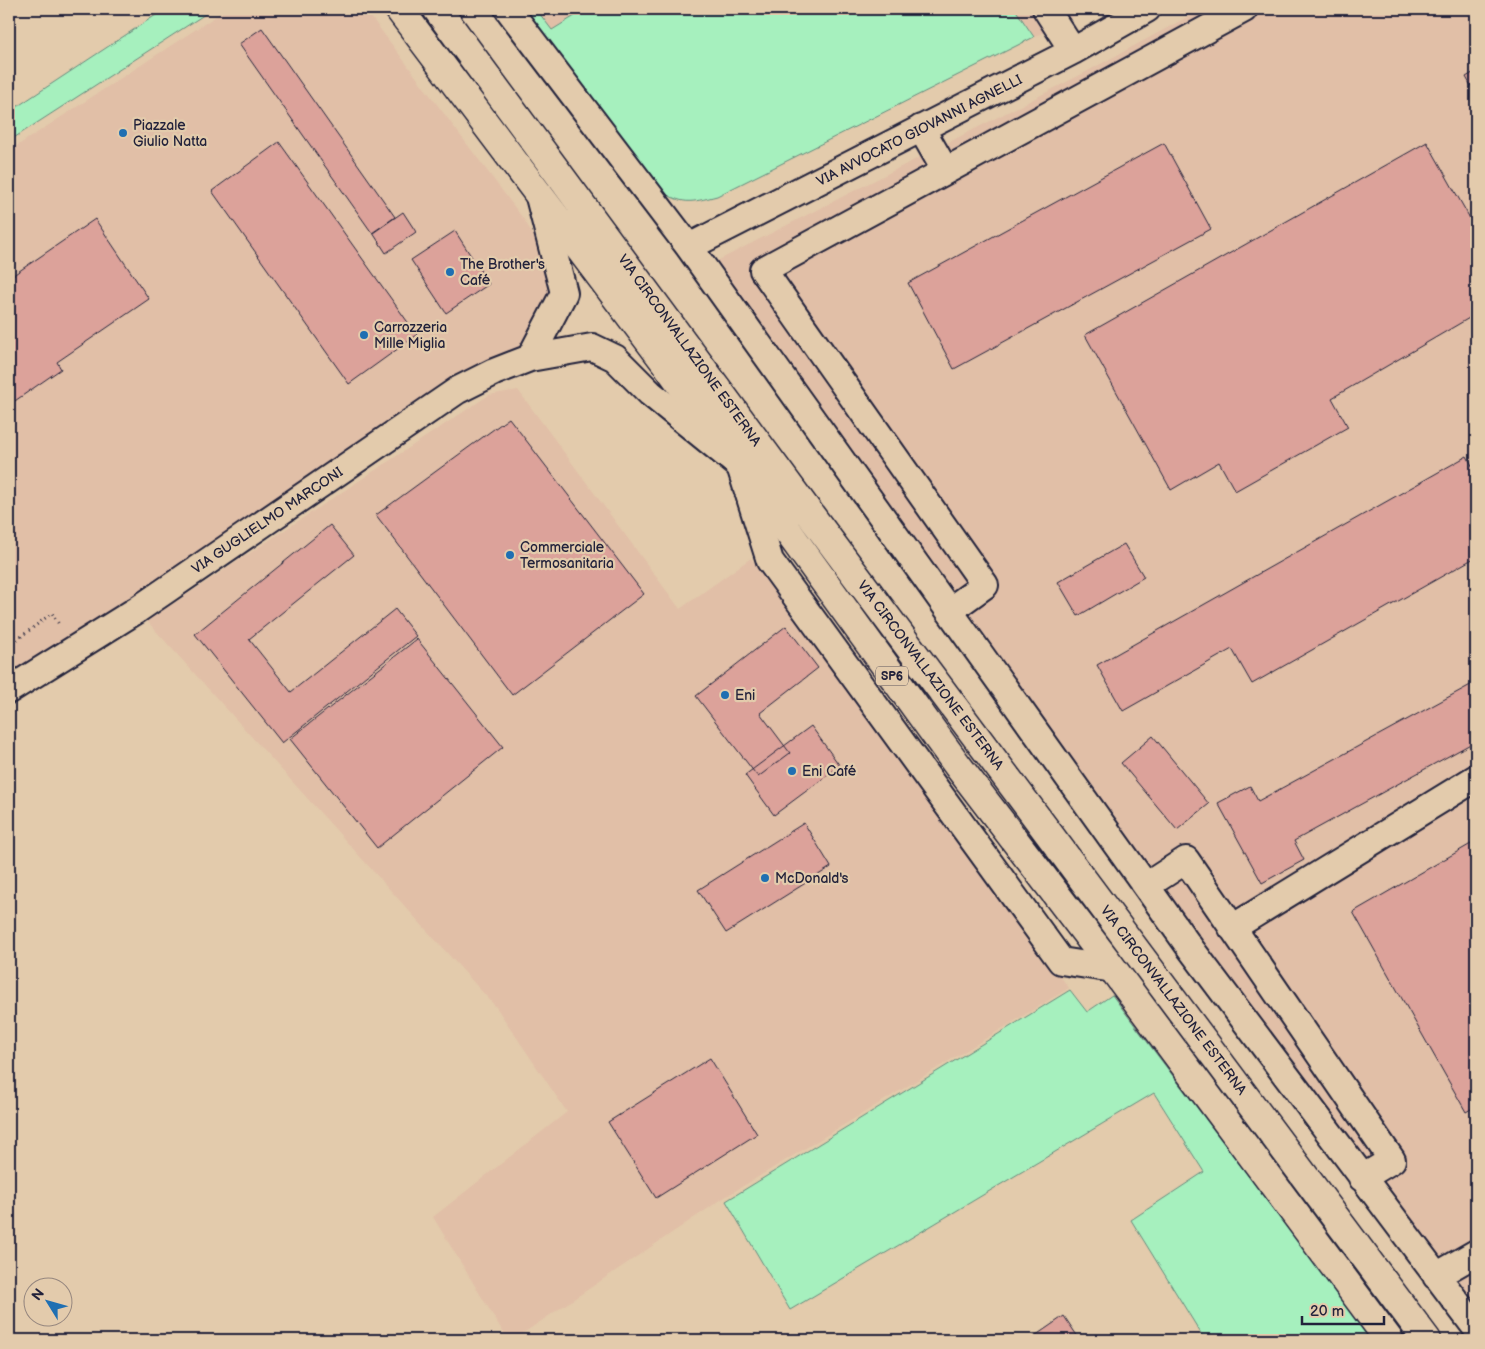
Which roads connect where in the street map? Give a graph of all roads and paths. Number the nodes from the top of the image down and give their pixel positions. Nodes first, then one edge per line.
1 (399, 9) edge
2 (437, 9) edge
3 (508, 9) edge
4 (1046, 9) edge
5 (1147, 9) edge
6 (1244, 9) edge
7 (1073, 51) junction
8 (921, 128) junction
9 (945, 170) junction
10 (538, 192) junction
11 (689, 247) junction
12 (530, 358) junction
13 (615, 358) joint
14 (740, 466) junction
15 (949, 611) junction
16 (9, 690) edge
17 (1476, 778) edge
18 (1146, 886) junction
19 (1232, 928) junction
20 (1113, 969) junction
21 (1362, 1178) junction
22 (1476, 1252) edge
23 (1436, 1276) junction
24 (1476, 1328) edge
25 (1389, 1340) edge
26 (1427, 1340) edge

1 - 10 main road, VIA CIRCONVALLAZIONE ESTERNA / SP6
2 - 26 main road, VIA CIRCONVALLAZIONE ESTERNA / SP6
3 - 11 street
4 - 7 street
5 - 7 street, VIA AVVOCATO GIOVANNI AGNELLI
6 - 9 street
7 - 8 street, VIA AVVOCATO GIOVANNI AGNELLI
8 - 9 street
8 - 11 street, VIA AVVOCATO GIOVANNI AGNELLI
9 - 15 street
10 - 12 street
10 - 14 main road, VIA CIRCONVALLAZIONE ESTERNA / SP6
11 - 15 street
12 - 13 street, VIA GUGLIELMO MARCONI
12 - 16 street, VIA GUGLIELMO MARCONI
13 - 14 street, VIA CIRCONVALLAZIONE ESTERNA
14 - 20 main road, VIA CIRCONVALLAZIONE ESTERNA / SP6
14 - 20 street, VIA CIRCONVALLAZIONE ESTERNA
15 - 18 street
17 - 19 street
18 - 19 street
18 - 21 street
19 - 21 street
20 - 25 main road, VIA CIRCONVALLAZIONE ESTERNA / SP6
21 - 23 street
22 - 23 street
23 - 24 street

